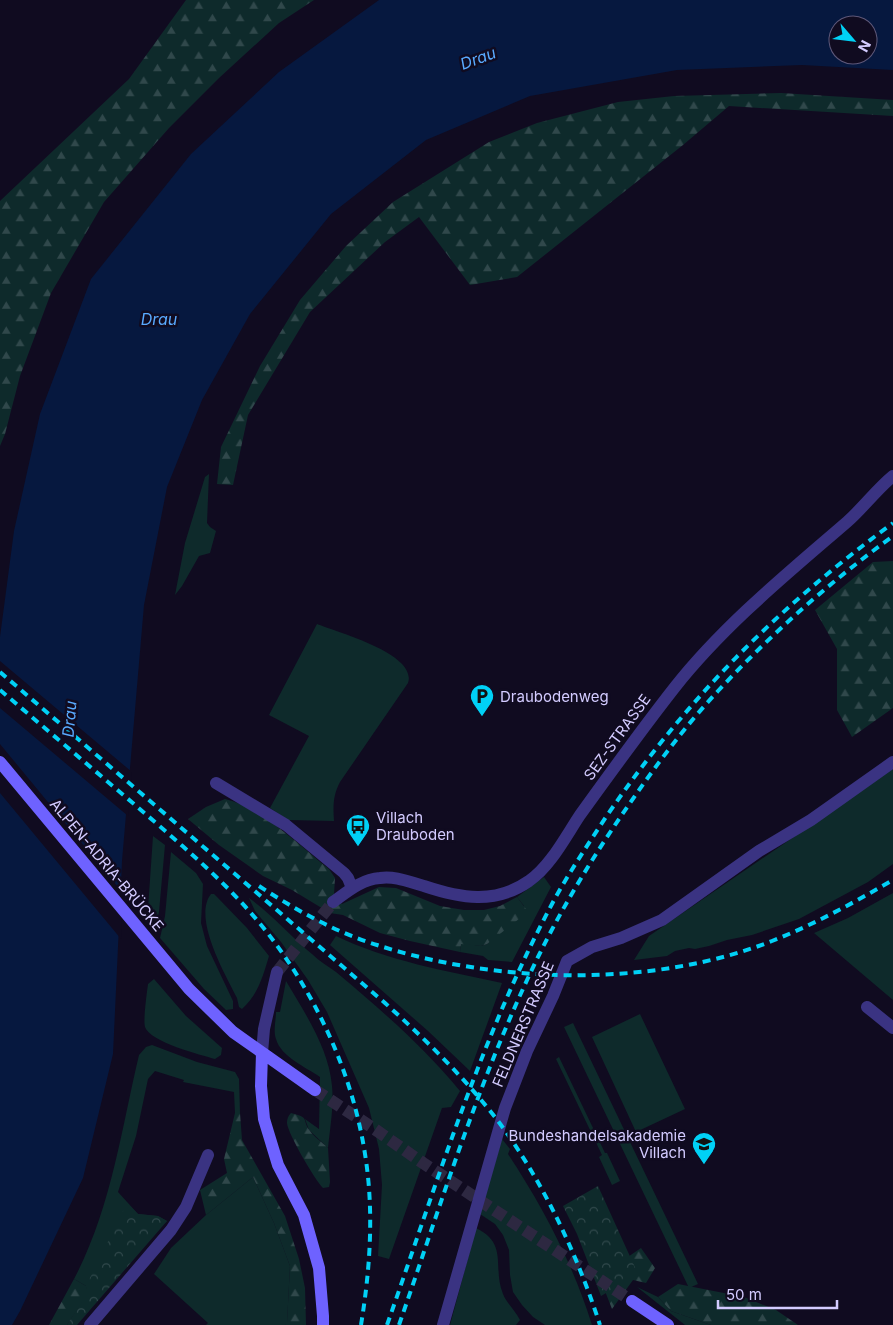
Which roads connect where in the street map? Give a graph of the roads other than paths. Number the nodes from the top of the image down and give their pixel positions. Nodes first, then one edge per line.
1 (893, 476) edge
2 (0, 762) edge
3 (893, 762) edge
4 (216, 783) dead end
5 (352, 888) junction
6 (333, 902) tunnel mouth
7 (278, 972) tunnel mouth
8 (867, 1007) dead end
9 (893, 1028) edge
10 (262, 1053) junction
11 (315, 1090) tunnel mouth
12 (208, 1155) dead end
13 (632, 1301) tunnel mouth
14 (90, 1325) edge
15 (323, 1325) edge
16 (443, 1325) edge
17 (668, 1325) edge

1 - 5 street, SEZ-STRASSE
2 - 10 main road, ALPEN-ADRIA-BRÜCKE
3 - 16 street, FELDNERSTRASSE
4 - 5 street
5 - 6 street, SEZ-STRASSE
7 - 10 street
8 - 9 street
10 - 11 main road, ALPEN-ADRIA-BRÜCKE
10 - 15 main road
12 - 14 street
13 - 17 main road

